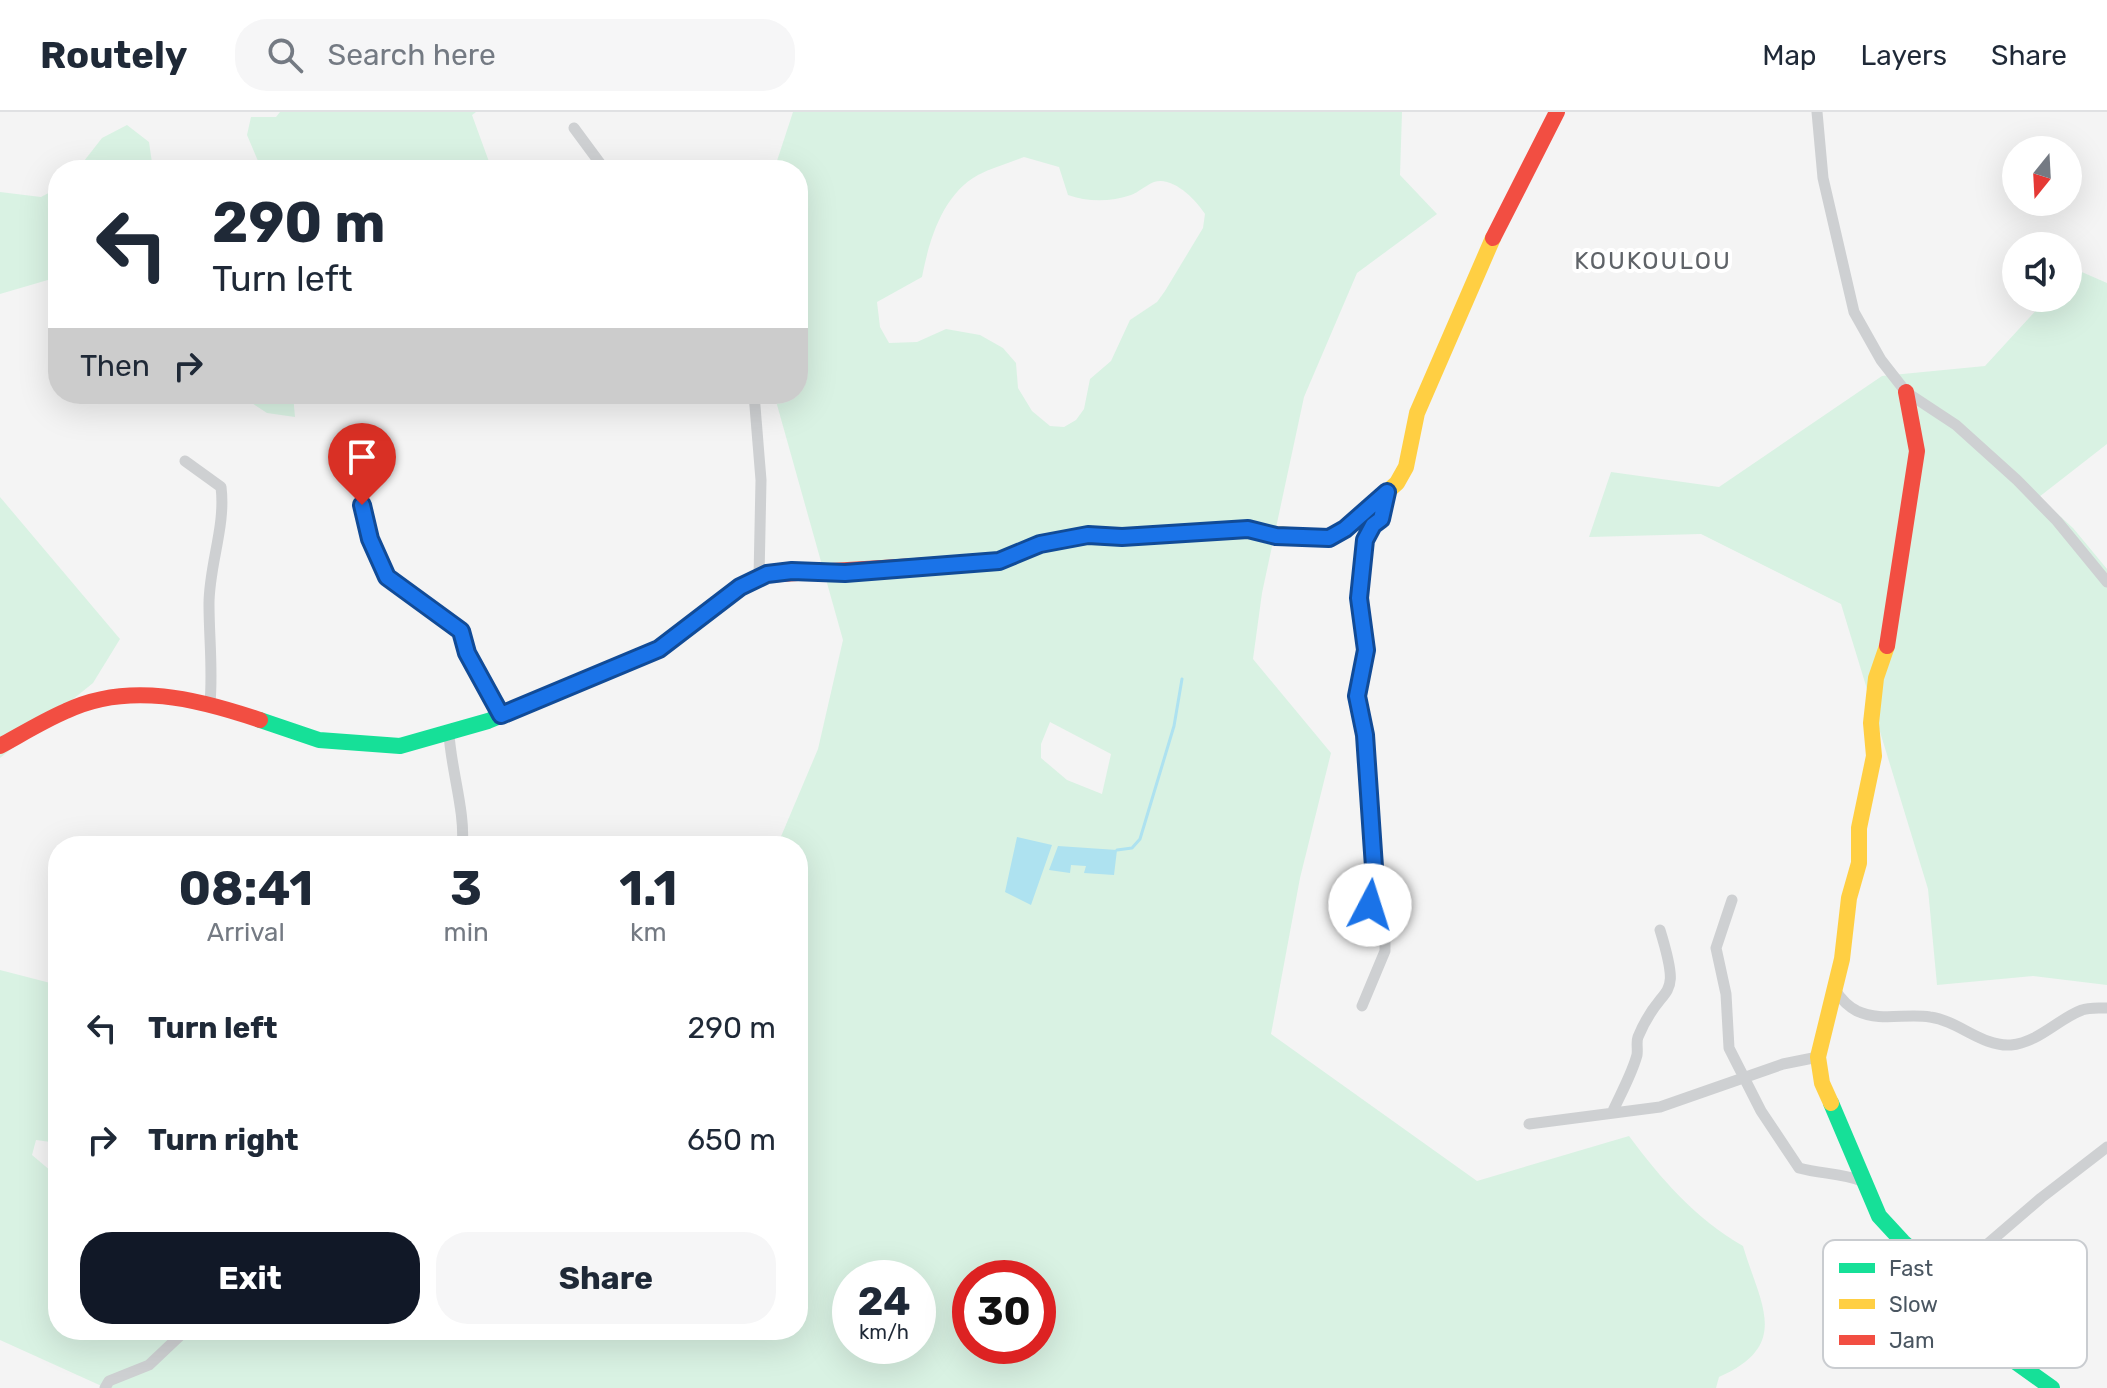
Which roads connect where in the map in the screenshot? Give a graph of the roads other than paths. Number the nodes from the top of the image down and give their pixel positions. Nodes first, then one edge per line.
1 (1557, 112) edge
2 (1817, 112) edge
3 (574, 128) dead end
4 (598, 160) edge
5 (1906, 392) junction
6 (755, 404) edge
7 (185, 461) dead end
8 (1387, 492) junction
9 (362, 505) dead end
10 (759, 578) junction
11 (2107, 582) edge
12 (210, 703) junction
13 (501, 715) junction
14 (449, 734) junction
15 (0, 746) edge
16 (463, 836) edge
17 (1732, 900) dead end
18 (1660, 930) dead end
19 (1835, 990) junction
20 (1362, 1006) dead end
21 (2107, 1008) edge
22 (1818, 1057) junction
23 (1744, 1078) junction
24 (1612, 1113) junction
25 (1529, 1124) dead end
26 (2107, 1147) edge
27 (1862, 1181) junction
28 (1901, 1240) edge
29 (1992, 1240) edge
30 (175, 1340) edge
31 (2024, 1368) edge
32 (105, 1388) edge
33 (2052, 1388) edge

1 - 8 street
2 - 5 street
3 - 4 street
5 - 11 street
5 - 19 street
6 - 10 street
7 - 12 street
8 - 10 street
8 - 20 street
9 - 13 street
10 - 13 street
12 - 14 street
12 - 15 street
13 - 14 street
14 - 16 street
17 - 23 street
18 - 24 street
19 - 21 street
19 - 22 street
22 - 23 street
22 - 27 street
23 - 24 street
23 - 27 street
24 - 25 street
26 - 29 street
27 - 28 street
30 - 32 street
31 - 33 street

